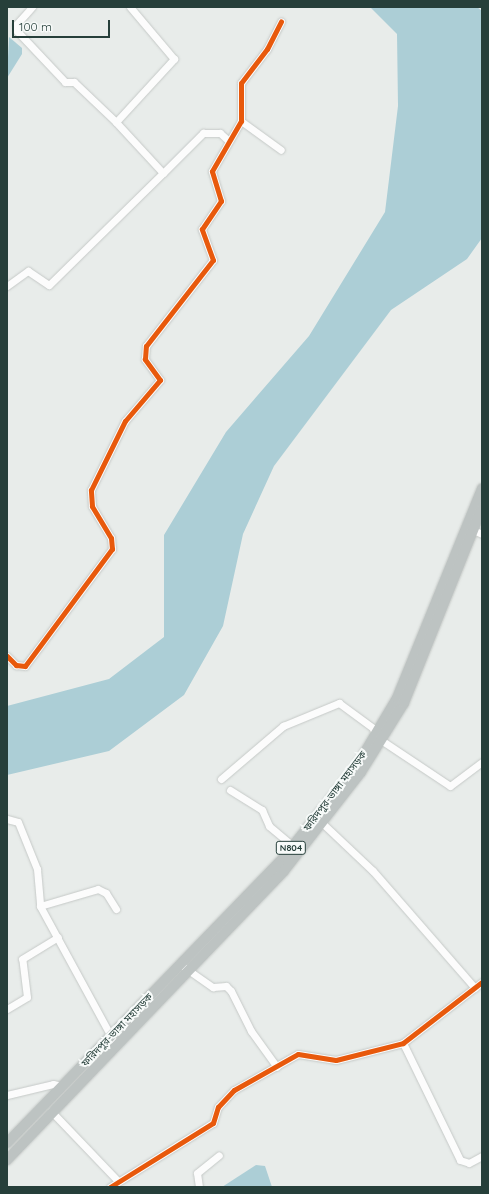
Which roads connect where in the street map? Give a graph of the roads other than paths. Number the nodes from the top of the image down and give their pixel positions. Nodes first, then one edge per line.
1 (32, 7) edge
2 (130, 7) edge
3 (281, 22) dead end
4 (116, 122) junction
5 (241, 122) junction
6 (230, 141) junction
7 (281, 150) dead end
8 (163, 173) junction
9 (7, 286) edge
10 (482, 489) edge
11 (482, 508) edge
12 (473, 530) edge
13 (7, 656) edge
14 (379, 738) junction
15 (482, 762) edge
16 (221, 779) dead end
17 (230, 790) dead end
18 (7, 819) edge
19 (319, 820) junction
20 (293, 846) junction
21 (280, 868) junction
22 (40, 906) junction
23 (116, 909) dead end
24 (58, 937) junction
25 (185, 967) junction
26 (482, 982) edge
27 (475, 988) junction
28 (7, 1009) edge
29 (113, 1040) junction
30 (403, 1043) junction
31 (277, 1067) junction
32 (62, 1086) junction
33 (7, 1095) edge
34 (50, 1110) junction
35 (32, 1124) junction
36 (7, 1143) edge
37 (219, 1155) dead end
38 (482, 1156) edge
39 (7, 1160) edge
40 (117, 1180) junction
41 (110, 1187) edge
42 (199, 1187) edge

1 - 4 street
2 - 4 street
3 - 5 street
4 - 8 street
5 - 6 street
5 - 7 street
6 - 8 street
6 - 13 street
8 - 9 street
10 - 12 highway, ফরিদপুর-ভাঙ্গা মহাসড়ক / N804
11 - 12 highway, ফরিদপুর-ভাঙ্গা মহাসড়ক / N804
12 - 14 highway, ফরিদপুর-ভাঙ্গা মহাসড়ক / N804
14 - 15 street
14 - 16 street
14 - 19 highway, ফরিদপুর-ভাঙ্গা মহাসড়ক / N804
17 - 20 street
18 - 22 street
19 - 20 highway, ফরিদপুর-ভাঙ্গা মহাসড়ক / N804
19 - 21 highway, ফরিদপুর-ভাঙ্গা মহাসড়ক / N804
19 - 27 street
20 - 21 highway, ফরিদপুর-ভাঙ্গা মহাসড়ক / N804
21 - 25 highway, ফরিদপুর-ভাঙ্গা মহাসড়ক / N804
22 - 23 street
22 - 24 street
24 - 28 street
24 - 29 street
25 - 29 highway, ফরিদপুর-ভাঙ্গা মহাসড়ক / N804
25 - 31 street
26 - 27 street
27 - 30 street
29 - 32 highway, ফরিদপুর-ভাঙ্গা মহাসড়ক / N804
29 - 34 highway, ফরিদপুর-ভাঙ্গা মহাসড়ক / N804
30 - 31 street
30 - 38 street
31 - 40 street
32 - 33 street
32 - 35 highway, ফরিদপুর-ভাঙ্গা মহাসড়ক / N804
34 - 35 highway, ফরিদপুর-ভাঙ্গা মহাসড়ক / N804
34 - 40 street
35 - 36 highway, ফরিদপুর-ভাঙ্গা মহাসড়ক / N804
35 - 39 highway, ফরিদপুর-ভাঙ্গা মহাসড়ক / N804
37 - 42 street
40 - 41 street

